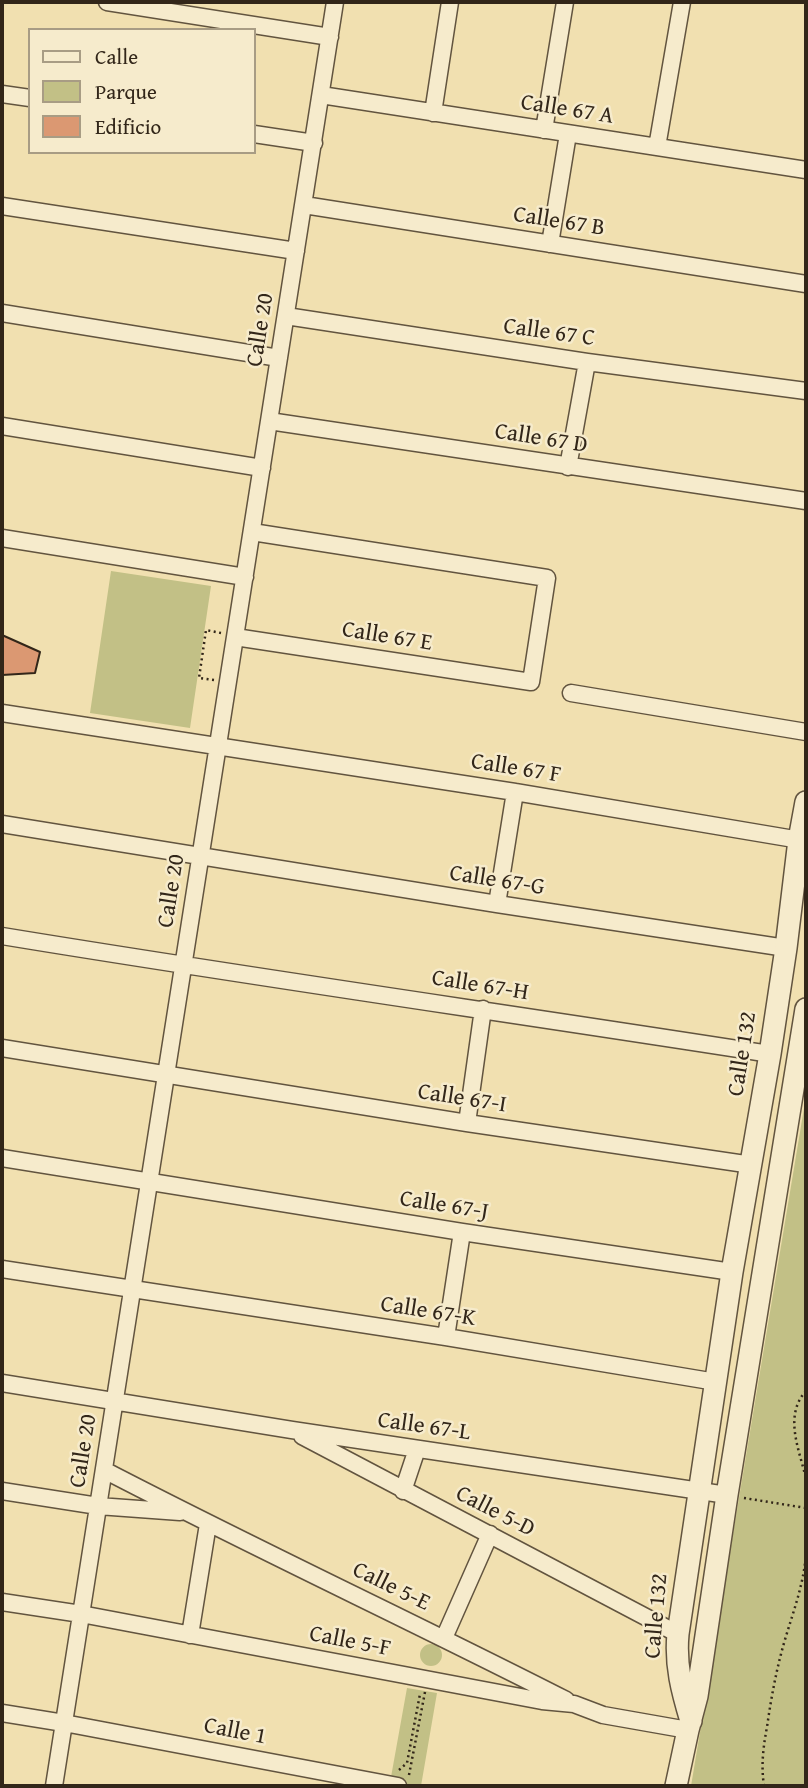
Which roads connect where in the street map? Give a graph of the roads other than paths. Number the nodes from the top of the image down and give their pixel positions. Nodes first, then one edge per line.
1 (107, 2) edge
2 (335, 2) edge
3 (450, 2) edge
4 (565, 2) edge
5 (682, 2) edge
6 (330, 37) junction
7 (2, 94) edge
8 (321, 95) junction
9 (28, 98) edge
10 (433, 113) junction
11 (544, 130) junction
12 (256, 134) edge
13 (568, 134) junction
14 (314, 144) junction
15 (657, 147) junction
16 (806, 170) edge
17 (304, 205) junction
18 (2, 206) edge
19 (550, 244) junction
20 (296, 251) junction
21 (806, 284) edge
22 (2, 313) edge
23 (286, 316) junction
24 (279, 358) junction
25 (587, 362) junction
26 (806, 391) edge
27 (270, 421) junction
28 (2, 426) edge
29 (568, 467) junction
30 (262, 468) junction
31 (806, 501) edge
32 (252, 532) junction
33 (2, 538) edge
34 (245, 577) junction
35 (230, 635) junction
36 (571, 693) dead end
37 (2, 713) edge
38 (806, 732) edge
39 (218, 747) junction
40 (515, 792) junction
41 (806, 802) edge
42 (2, 824) edge
43 (803, 840) edge
44 (201, 856) junction
45 (497, 904) junction
46 (2, 936) edge
47 (786, 948) junction
48 (183, 966) junction
49 (483, 1009) junction
50 (806, 1009) edge
51 (2, 1048) edge
52 (770, 1054) junction
53 (166, 1074) junction
54 (467, 1123) junction
55 (2, 1158) edge
56 (752, 1165) junction
57 (149, 1182) junction
58 (462, 1232) junction
59 (2, 1269) edge
60 (732, 1272) junction
61 (132, 1289) junction
62 (446, 1337) junction
63 (716, 1382) junction
64 (2, 1383) edge
65 (114, 1402) junction
66 (292, 1430) junction
67 (417, 1449) junction
68 (104, 1470) junction
69 (403, 1490) junction
70 (698, 1490) junction
71 (2, 1491) edge
72 (734, 1496) junction
73 (98, 1506) junction
74 (186, 1513) junction
75 (208, 1524) junction
76 (490, 1534) junction
77 (2, 1602) edge
78 (81, 1614) junction
79 (678, 1634) junction
80 (190, 1635) junction
81 (444, 1638) junction
82 (574, 1704) junction
83 (2, 1713) edge
84 (64, 1723) junction
85 (689, 1726) junction
86 (401, 1780) edge
87 (54, 1786) edge
88 (676, 1786) edge

1 - 6 street
2 - 6 street, Calle 20
3 - 10 street
4 - 11 street
5 - 15 street
6 - 8 street, Calle 20
7 - 9 street
8 - 10 street, Calle 67 A
8 - 14 street, Calle 20
10 - 11 street, Calle 67 A
11 - 13 street, Calle 67 A
12 - 14 street
13 - 15 street, Calle 67 A
13 - 19 street
14 - 17 street, Calle 20
15 - 16 street, Calle 67 A
17 - 19 street, Calle 67 B
17 - 20 street, Calle 20
18 - 20 street
19 - 21 street, Calle 67 B
20 - 23 street, Calle 20
22 - 24 street
23 - 24 street, Calle 20
23 - 25 street, Calle 67 C
24 - 27 street, Calle 20
25 - 26 street, Calle 67 C
25 - 29 street
27 - 29 street, Calle 67 D
27 - 30 street, Calle 20
28 - 30 street
29 - 31 street, Calle 67 D
30 - 32 street, Calle 20
32 - 34 street, Calle 20
32 - 35 street, Calle 67 E
33 - 34 street
34 - 35 street, Calle 20
35 - 39 street, Calle 20
36 - 38 street
37 - 39 street, Calle 67 F
39 - 40 street, Calle 67 F
39 - 44 street, Calle 20
40 - 43 street, Calle 67 F
40 - 45 street
41 - 43 street, Calle 132
42 - 44 street, Calle 67-G
43 - 47 street, Calle 132
44 - 45 street, Calle 67-G
44 - 48 street, Calle 20
45 - 47 street, Calle 67-G
46 - 48 street
47 - 52 street, Calle 132
48 - 49 street, Calle 67-H
48 - 53 street, Calle 20
49 - 52 street, Calle 67-H
49 - 54 street
50 - 72 street
51 - 53 street, Calle 67-I
52 - 56 street, Calle 132
53 - 54 street, Calle 67-I
53 - 57 street, Calle 20
54 - 56 street, Calle 67-I
55 - 57 street, Calle 67-J
56 - 60 street, Calle 132
57 - 58 street, Calle 67-J
57 - 61 street, Calle 20
58 - 60 street, Calle 67-J
58 - 62 street
59 - 61 street, Calle 67-K
60 - 63 street, Calle 132
61 - 62 street, Calle 67-K
61 - 65 street, Calle 20
62 - 63 street, Calle 67-K
63 - 70 street, Calle 132
64 - 65 street
65 - 66 street, Calle 67-L
65 - 68 street, Calle 20
66 - 67 street, Calle 67-L
66 - 69 street, Calle 5-D
67 - 69 street
67 - 70 street, Calle 67-L
68 - 73 street, Calle 20
68 - 74 street, Calle 5-E
69 - 76 street, Calle 5-D
70 - 72 street, Calle 67-L
70 - 79 street, Calle 132
71 - 73 street, Calle 5-E
72 - 85 street
73 - 74 street, Calle 5-E
73 - 78 street, Calle 20
74 - 75 street, Calle 5-E
75 - 80 street
75 - 81 street, Calle 5-E
76 - 79 street, Calle 5-D
76 - 81 street
77 - 78 street, Calle 5-F
78 - 80 street, Calle 5-F
78 - 84 street, Calle 20
79 - 85 street, Calle 132
80 - 82 street, Calle 5-F
81 - 82 street, Calle 5-E
82 - 85 street, Calle 5-F
83 - 84 street, Calle 1
84 - 86 street, Calle 1
84 - 87 street, Calle 20
85 - 88 street

